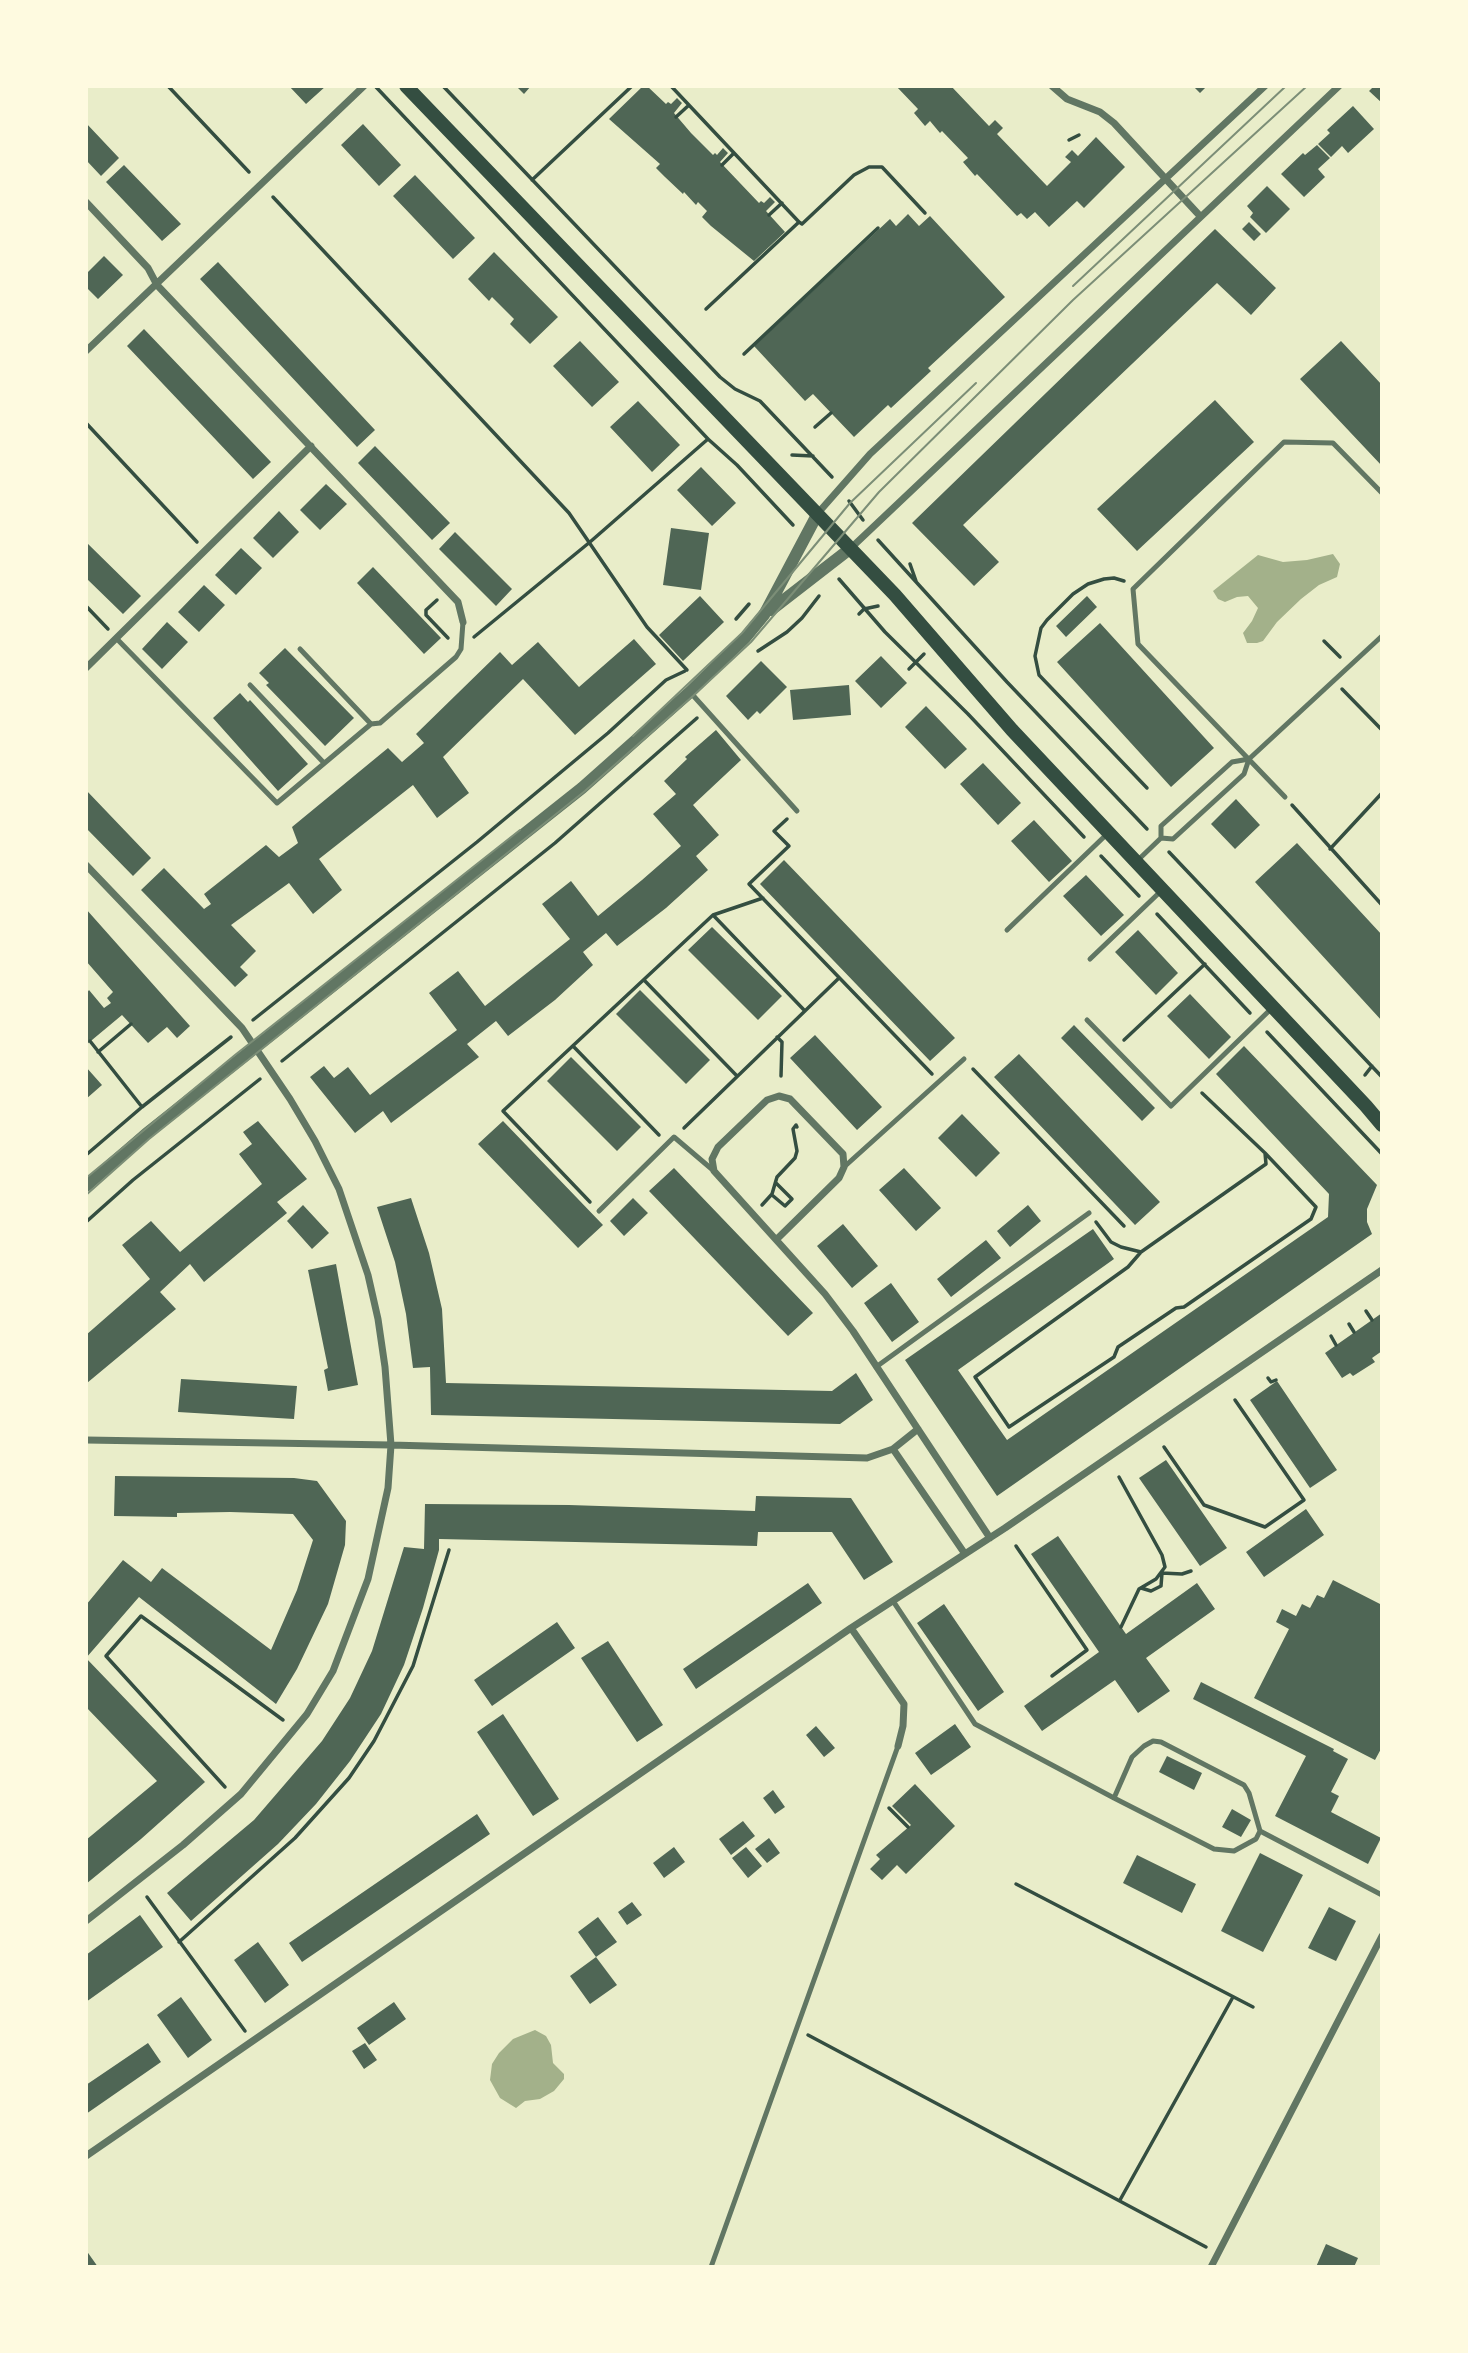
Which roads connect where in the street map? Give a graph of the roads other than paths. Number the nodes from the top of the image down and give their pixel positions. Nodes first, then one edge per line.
1 (364, 86) edge
2 (406, 86) edge
3 (1052, 86) edge
4 (1265, 86) edge
5 (1339, 86) edge
6 (1166, 178) junction
7 (86, 202) edge
8 (1200, 216) junction
9 (157, 285) junction
10 (86, 351) edge
11 (311, 446) junction
12 (1382, 493) edge
13 (818, 513) junction
14 (851, 548) junction
15 (764, 615) junction
16 (464, 622) joint
17 (1382, 636) edge
18 (117, 638) junction
19 (300, 649) dead end
20 (86, 668) edge
21 (250, 685) dead end
22 (690, 692) junction
23 (371, 724) junction
24 (1249, 759) junction
25 (324, 763) junction
26 (1285, 797) road end
27 (797, 811) road end
28 (1110, 832) junction
29 (1161, 838) junction
30 (1137, 861) junction
31 (86, 865) edge
32 (1163, 889) junction
33 (1007, 930) dead end
34 (1090, 959) dead end
35 (1273, 1006) junction
36 (1087, 1020) dead end
37 (255, 1047) junction
38 (964, 1059) road end
39 (1366, 1106) junction
40 (1382, 1118) edge
41 (1382, 1125) edge
42 (844, 1167) junction
43 (714, 1171) junction
44 (86, 1186) edge
45 (599, 1211) road end
46 (1089, 1213) road end
47 (777, 1239) junction
48 (1382, 1270) edge
49 (876, 1367) junction
50 (918, 1429) junction
51 (86, 1440) edge
52 (391, 1445) junction
53 (893, 1449) junction
54 (990, 1538) junction
55 (965, 1554) junction
56 (893, 1601) junction
57 (851, 1628) junction
58 (898, 1746) joint
59 (1114, 1798) junction
60 (1260, 1832) junction
61 (1382, 1895) edge
62 (86, 1921) edge
63 (1382, 1936) edge
64 (86, 2156) edge
65 (711, 2267) edge
66 (1211, 2267) edge

1 - 9 street
2 - 13 main road
3 - 6 street
4 - 6 street
5 - 8 street
6 - 8 street
6 - 13 street
7 - 9 street
8 - 14 street
9 - 10 street
9 - 11 street
11 - 16 street
11 - 18 street
12 - 24 lane
13 - 14 main road
13 - 15 street
14 - 15 street
14 - 28 main road
15 - 22 street
16 - 23 lane
17 - 24 lane
18 - 20 street
18 - 25 lane
19 - 23 lane
21 - 25 lane
22 - 27 lane
22 - 37 street
23 - 25 lane
24 - 26 lane
24 - 29 lane
24 - 29 lane
28 - 30 main road
28 - 33 lane
29 - 30 lane
30 - 32 main road
31 - 37 street
32 - 34 lane
32 - 35 main road
35 - 36 lane
35 - 39 main road
37 - 44 street
37 - 52 street
38 - 42 lane
39 - 40 main road
39 - 41 main road
42 - 43 street
42 - 47 street
43 - 45 lane
43 - 47 street
46 - 49 lane
47 - 49 street
48 - 54 street
49 - 50 street
50 - 53 street
50 - 54 street
51 - 52 street
52 - 53 street
52 - 62 street
53 - 55 street
54 - 55 street
55 - 56 street
56 - 57 street
56 - 59 lane
57 - 58 street
57 - 64 street
58 - 65 lane
59 - 60 lane
59 - 60 lane
60 - 61 lane
63 - 66 street

